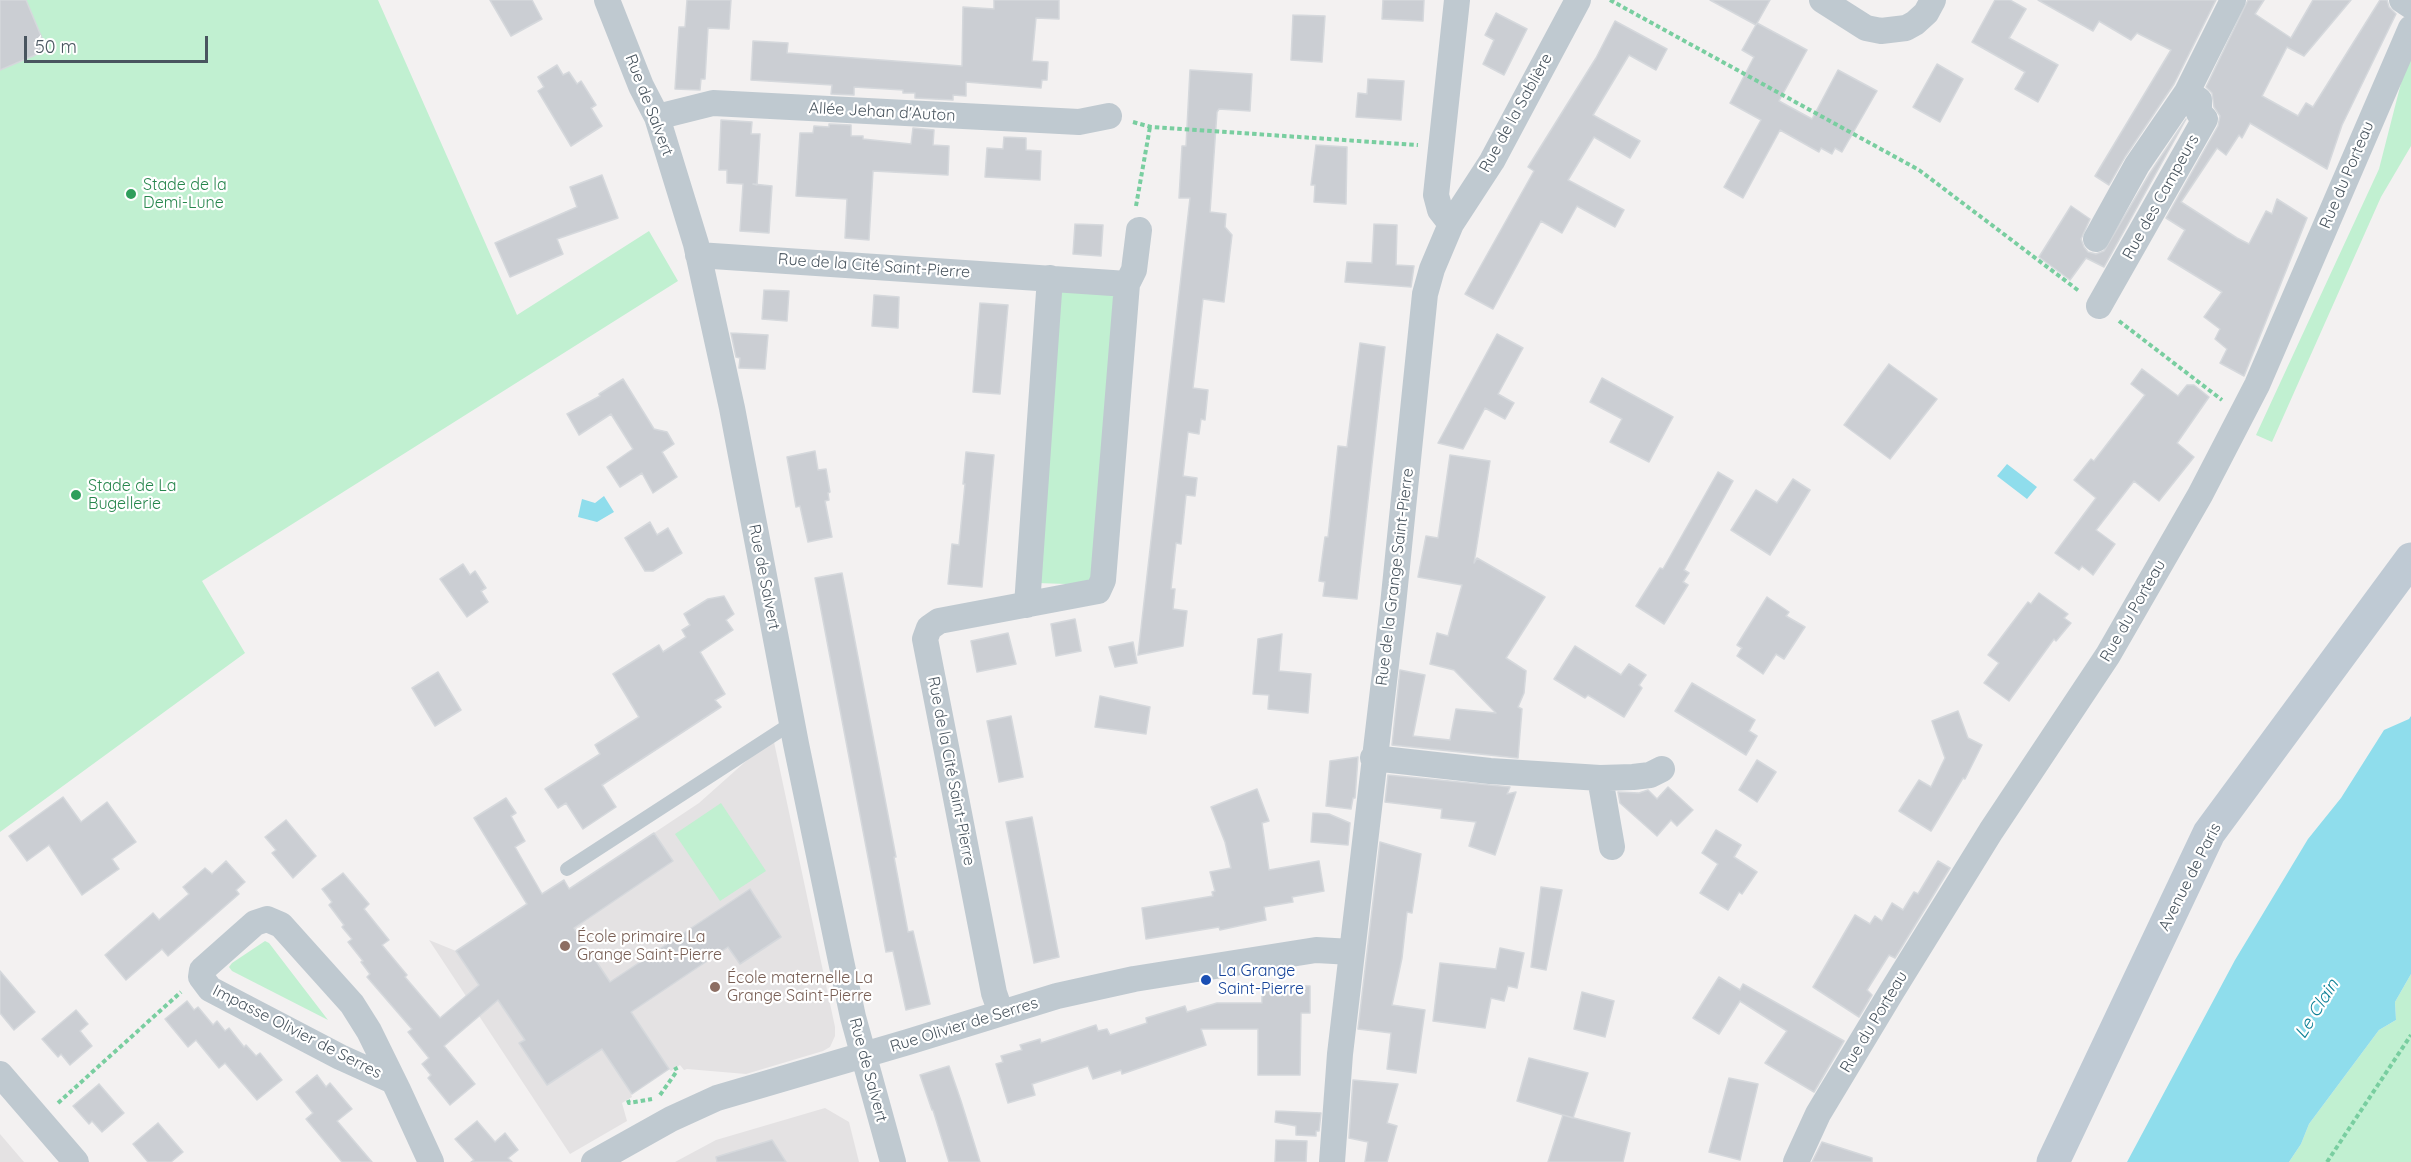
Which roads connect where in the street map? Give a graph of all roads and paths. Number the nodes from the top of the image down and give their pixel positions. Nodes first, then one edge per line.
1 (607, 0) edge
2 (1457, 0) edge
3 (1578, 0) edge
4 (1610, 0) edge
5 (1821, 0) edge
6 (1933, 0) edge
7 (2233, 0) edge
8 (2402, 0) edge
9 (2411, 6) edge
10 (2411, 28) edge
11 (2187, 92) junction
12 (1109, 116) joint
13 (657, 117) junction
14 (1150, 127) junction
15 (1440, 147) junction
16 (1451, 224) junction
17 (1139, 230) joint
18 (2096, 239) dead end
19 (698, 255) junction
20 (1050, 278) junction
21 (1127, 284) junction
22 (2099, 306) junction
23 (2242, 415) junction
24 (2411, 559) edge
25 (1027, 605) junction
26 (792, 723) junction
27 (1373, 758) junction
28 (1662, 769) dead end
29 (1600, 778) junction
30 (1612, 847) dead end
31 (567, 869) dead end
32 (1352, 952) junction
33 (202, 981) junction
34 (1001, 1013) junction
35 (2411, 1035) edge
36 (863, 1056) junction
37 (675, 1067) dead end
38 (0, 1074) edge
39 (393, 1081) junction
40 (658, 1098) dead end
41 (39, 1119) junction
42 (76, 1162) edge
43 (431, 1162) edge
44 (594, 1162) edge
45 (893, 1162) edge
46 (1332, 1162) edge
47 (1796, 1162) edge
48 (2052, 1162) edge
49 (2327, 1162) edge

1 - 13 street, Rue de Salvert
2 - 15 street
3 - 16 street, Rue de la Sablière
4 - 22 path
5 - 6 street
7 - 11 street, Rue des Campeurs
8 - 9 street
10 - 23 street, Rue du Porteau
11 - 18 street, Rue des Campeurs
11 - 22 street, Rue des Campeurs
12 - 13 street, Allée Jehan d'Auton
12 - 14 path
13 - 19 street, Rue de Salvert
14 - 15 path
14 - 17 path
15 - 16 street
16 - 27 street, Rue de la Grange Saint-Pierre
17 - 21 street, Rue de la Cité Saint-Pierre
19 - 20 street, Rue de la Cité Saint-Pierre
19 - 26 street, Rue de Salvert
20 - 21 street, Rue de la Cité Saint-Pierre
20 - 25 street
21 - 25 street, Rue de la Cité Saint-Pierre
22 - 23 path
23 - 47 street, Rue du Porteau
24 - 48 main road, Avenue de Paris
25 - 34 street, Rue de la Cité Saint-Pierre
26 - 31 lane
26 - 36 street, Rue de Salvert
27 - 29 street
27 - 32 street, Rue de la Grange Saint-Pierre
28 - 29 street
29 - 30 street
32 - 34 street, Rue Olivier de Serres
32 - 46 street, Rue de la Grange Saint-Pierre
33 - 39 street, Impasse Olivier de Serres
33 - 39 street, Impasse Olivier de Serres
33 - 41 path, Impasse Olivier de Serres
34 - 36 street, Rue Olivier de Serres
35 - 49 path
36 - 44 street, Rue Olivier de Serres
36 - 45 street, Rue de Salvert
37 - 40 path
38 - 41 street
39 - 43 street, Impasse Olivier de Serres
41 - 42 street

